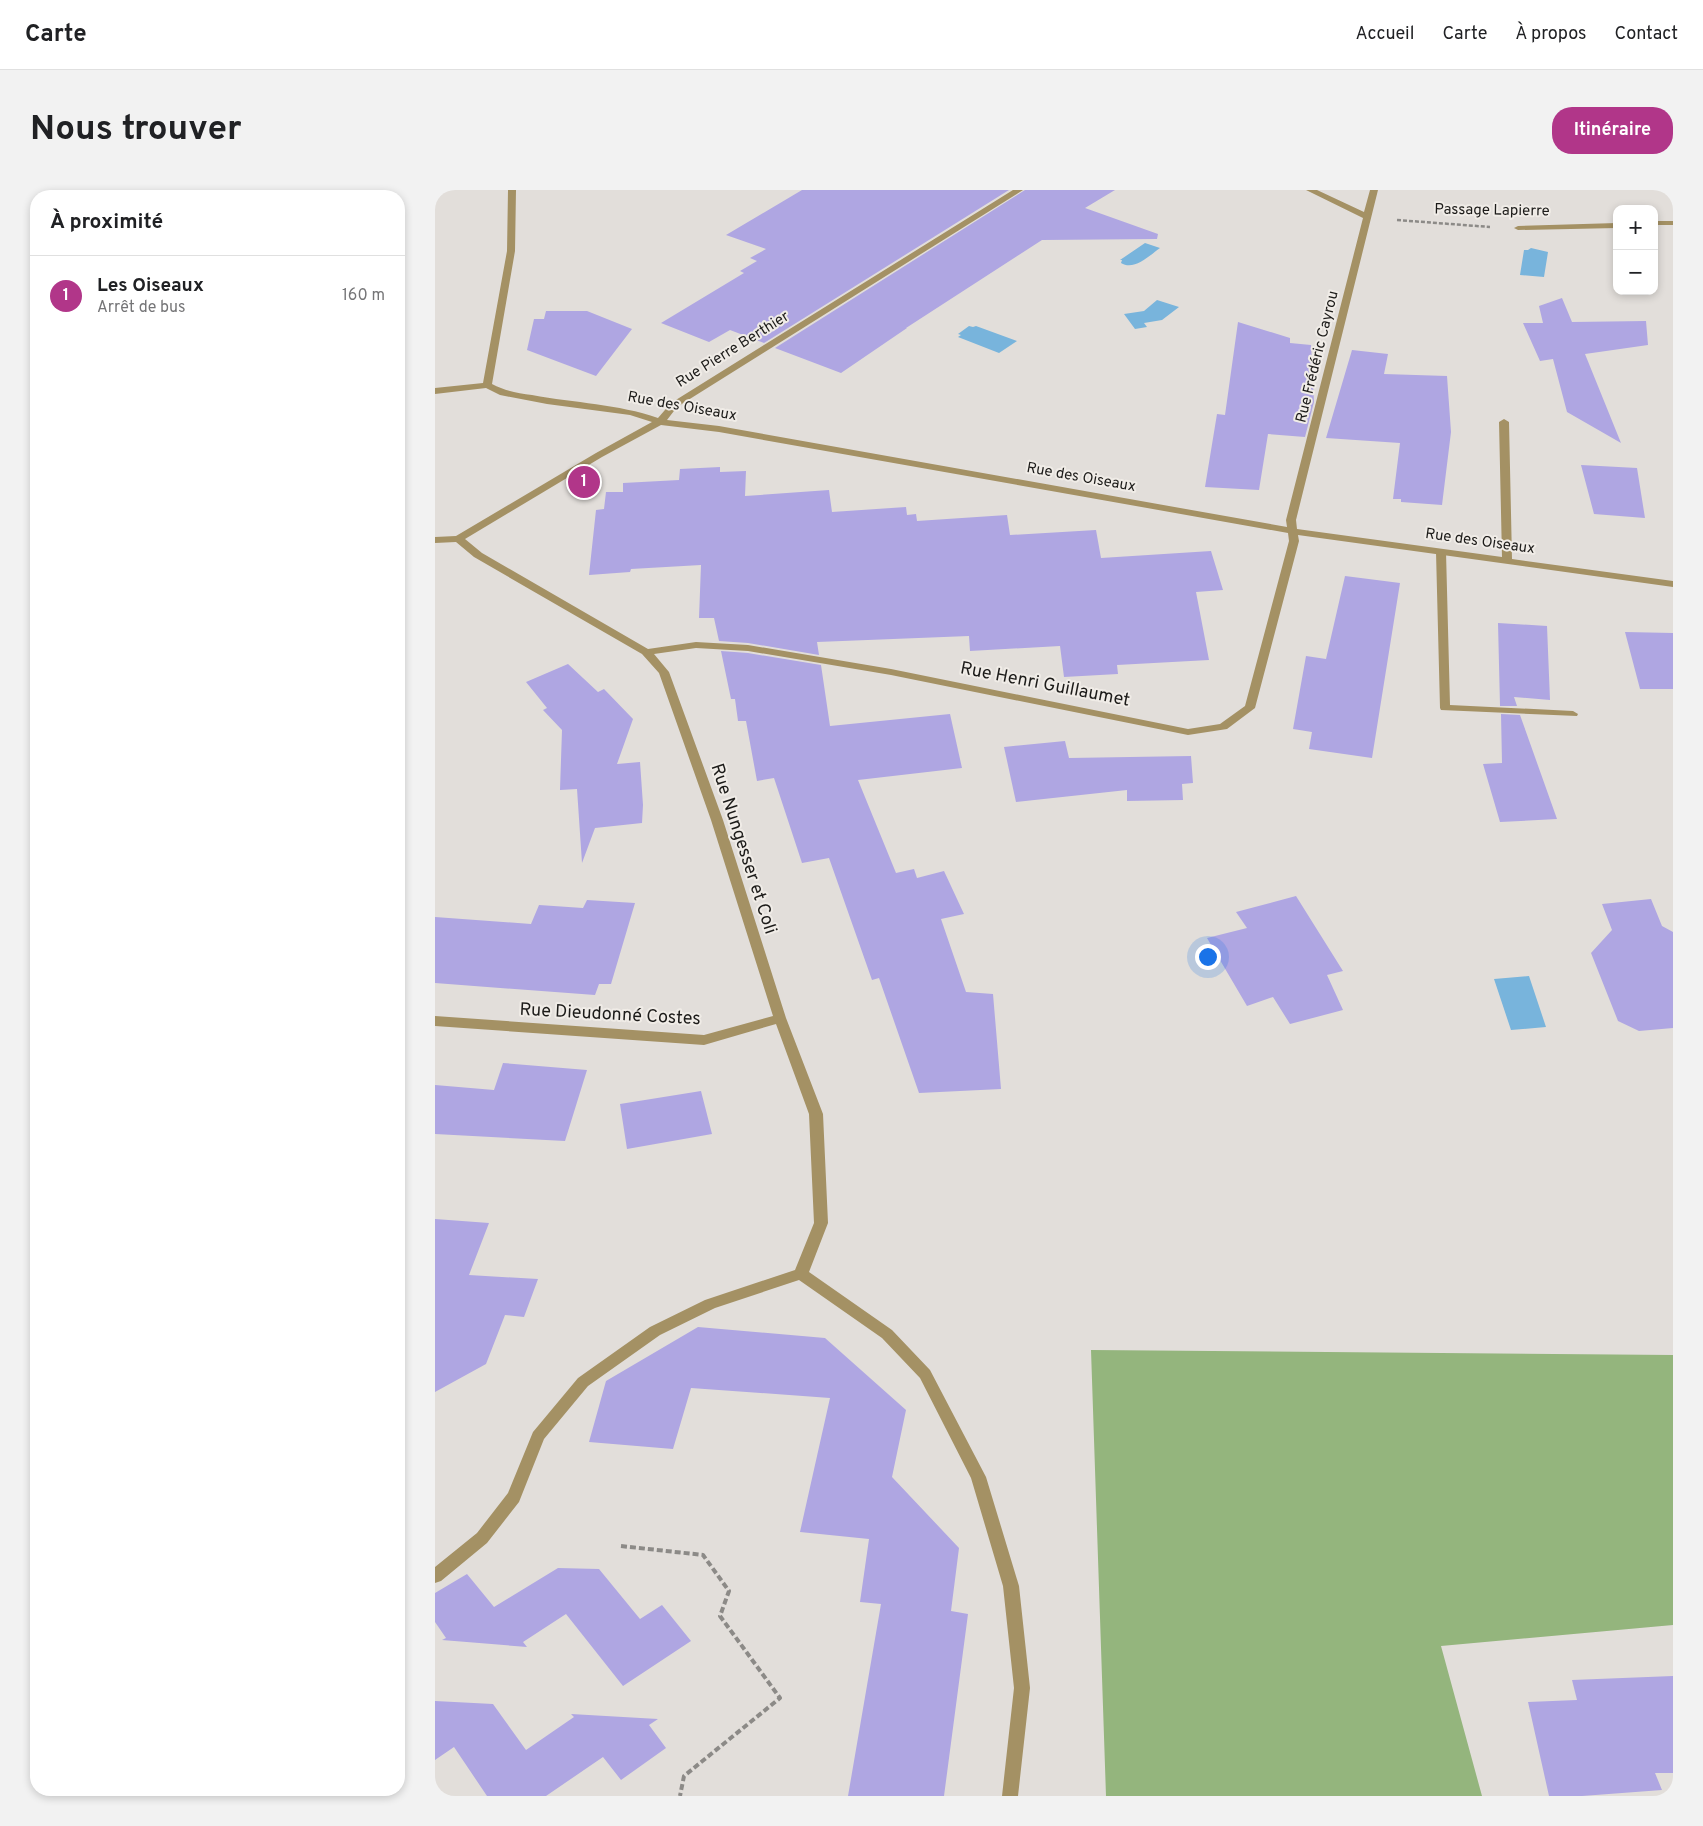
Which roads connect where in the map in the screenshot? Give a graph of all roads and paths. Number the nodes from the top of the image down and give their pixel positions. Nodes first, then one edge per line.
1 (512, 190) edge
2 (1019, 190) edge
3 (1310, 190) edge
4 (1374, 190) edge
5 (1368, 217) junction
6 (1673, 223) edge
7 (1658, 224) edge
8 (1613, 225) edge
9 (1518, 228) joint
10 (487, 385) junction
11 (435, 391) edge
12 (660, 422) junction
13 (1504, 422) dead end
14 (1292, 531) junction
15 (458, 539) junction
16 (435, 540) edge
17 (1441, 552) junction
18 (1507, 561) junction
19 (1673, 584) edge
20 (646, 652) junction
21 (1573, 714) dead end
22 (780, 1018) junction
23 (435, 1021) edge
24 (801, 1274) junction
25 (621, 1546) dead end
26 (435, 1576) edge
27 (681, 1796) edge
28 (1010, 1796) edge

1 - 10 street
2 - 12 street, Rue Pierre Berthier
3 - 5 street
4 - 5 street, Rue Frédéric Cayrou
5 - 9 path, Passage Lapierre
5 - 14 street, Rue Frédéric Cayrou
6 - 7 street
8 - 9 street, Passage Lapierre
10 - 11 street, Rue des Oiseaux
10 - 12 street, Rue des Oiseaux
12 - 14 street, Rue des Oiseaux
12 - 15 street, Rue Pierre Berthier
13 - 18 street
14 - 17 street, Rue des Oiseaux
14 - 20 street, Rue Henri Guillaumet
15 - 16 street, Rue Pierre Berthier
15 - 20 street, Rue Nungesser et Coli
17 - 18 street, Rue des Oiseaux
17 - 21 street
18 - 19 street, Rue des Oiseaux
20 - 22 street, Rue Nungesser et Coli
22 - 23 street, Rue Dieudonné Costes
22 - 24 street, Rue Nungesser et Coli
24 - 26 street
24 - 28 street
25 - 27 path

